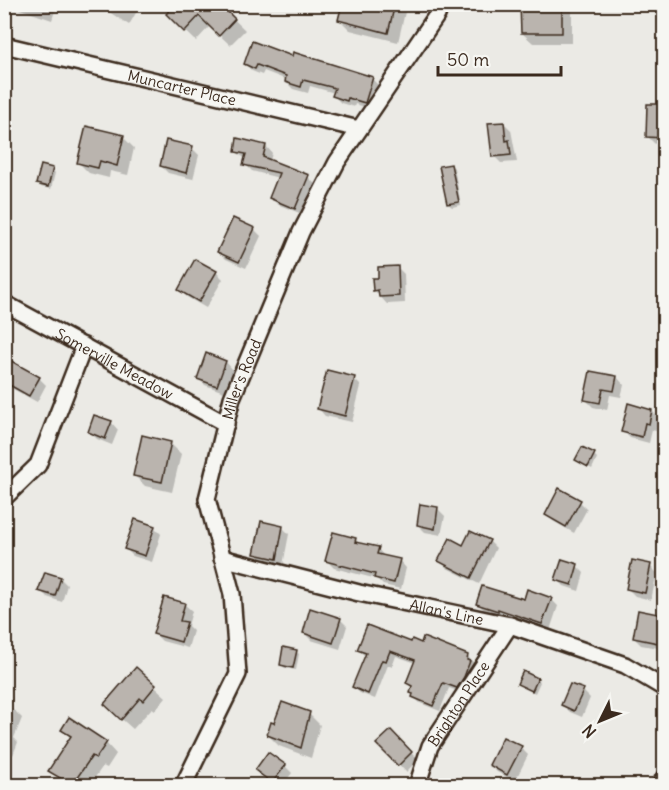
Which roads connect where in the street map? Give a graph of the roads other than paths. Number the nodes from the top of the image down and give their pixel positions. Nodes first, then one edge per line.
1 (441, 4) edge
2 (4, 45) edge
3 (359, 129) junction
4 (4, 303) edge
5 (84, 346) junction
6 (226, 424) junction
7 (4, 498) edge
8 (222, 558) junction
9 (510, 626) junction
10 (664, 688) edge
11 (664, 778) edge
12 (183, 786) edge
13 (417, 786) edge
14 (660, 786) edge

1 - 3 street, Miller's Road
2 - 3 street, Muncarter Place
3 - 6 street, Miller's Road
4 - 5 street, Somerville Meadow
5 - 6 street, Somerville Meadow
5 - 7 street
6 - 8 street, Miller's Road
8 - 9 street, Allan's Line
8 - 12 street, Miller's Road
9 - 10 street, Allan's Line
9 - 13 street, Brighton Place
11 - 14 street

